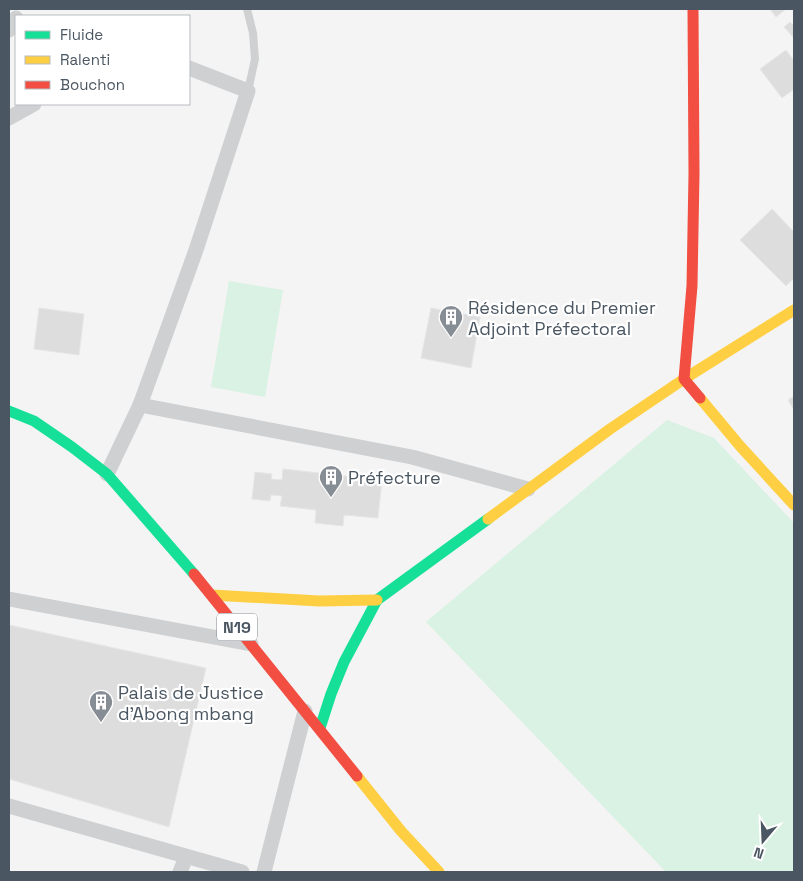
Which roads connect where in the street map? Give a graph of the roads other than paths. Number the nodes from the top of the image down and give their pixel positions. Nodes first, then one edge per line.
1 (247, 9) edge
2 (693, 9) edge
3 (190, 68) edge
4 (248, 91) junction
5 (32, 105) edge
6 (9, 118) edge
7 (794, 310) edge
8 (684, 379) junction
9 (140, 405) junction
10 (9, 411) edge
11 (107, 474) junction
12 (528, 489) junction
13 (794, 505) edge
14 (212, 595) junction
15 (9, 599) edge
16 (377, 600) junction
17 (251, 644) junction
18 (305, 711) junction
19 (320, 728) junction
20 (9, 806) edge
21 (186, 857) junction
22 (180, 872) edge
23 (242, 872) edge
24 (264, 872) edge
25 (440, 872) edge

1 - 4 lane
2 - 8 main road
3 - 4 street
4 - 9 street
5 - 6 street
7 - 8 main road
8 - 12 main road
8 - 13 main road
9 - 11 street
9 - 12 street
10 - 11 main road, N19
11 - 14 main road, N19
12 - 16 main road
14 - 16 main road
14 - 17 main road, N19
15 - 17 street
16 - 19 main road
17 - 18 main road, N19
18 - 19 main road, N19
18 - 24 street
19 - 25 main road, N19
20 - 21 street
21 - 22 street
21 - 23 street

